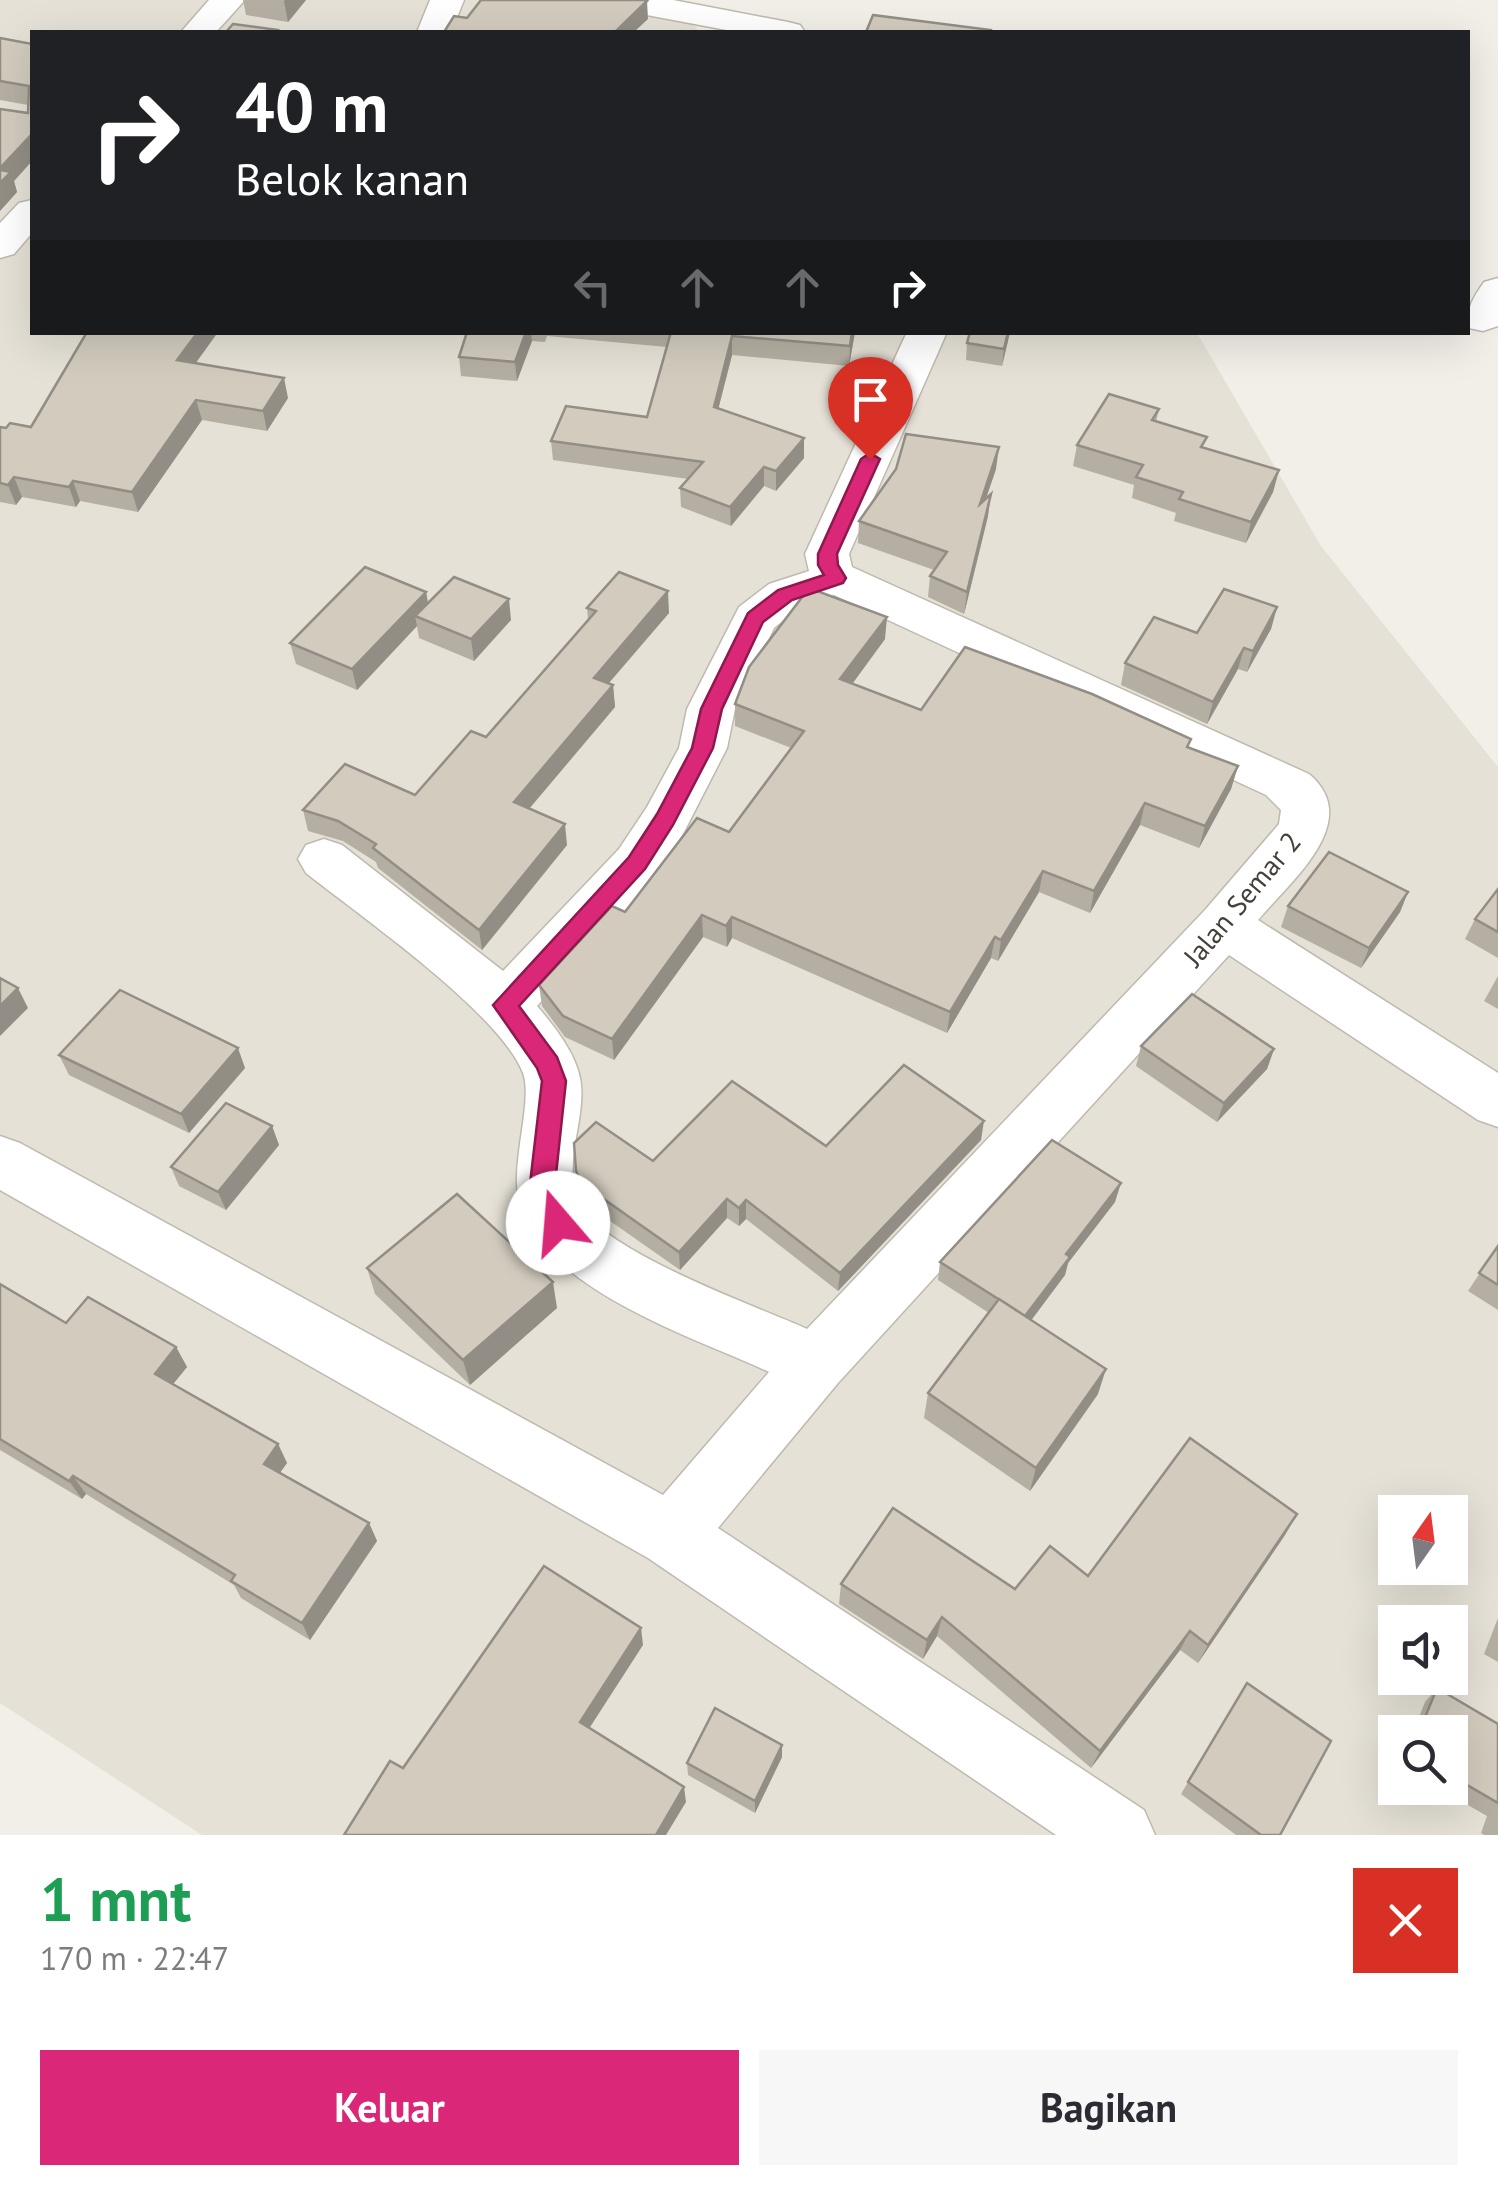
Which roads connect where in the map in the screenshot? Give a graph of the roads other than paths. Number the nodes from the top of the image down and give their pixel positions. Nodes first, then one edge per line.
1 (228, 0) edge
2 (448, 0) edge
3 (620, 0) edge
4 (200, 30) edge
5 (435, 30) edge
6 (778, 30) edge
7 (30, 213) edge
8 (0, 246) edge
9 (0, 261) edge
10 (30, 262) edge
11 (926, 335) edge
12 (836, 578) junction
13 (324, 858) dead end
14 (1224, 925) junction
15 (505, 1005) junction
16 (1498, 1104) edge
17 (0, 1161) edge
18 (816, 1363) junction
19 (672, 1535) junction
20 (1119, 1835) edge

1 - 4 street
2 - 5 street
3 - 6 street
7 - 8 street
9 - 10 street
11 - 12 street
12 - 14 street, Jalan Semar 2
12 - 15 street
13 - 15 street
14 - 16 street
14 - 18 street, Jalan Semar 2
15 - 18 street
17 - 19 street
18 - 19 street, Jalan Semar 2
19 - 20 street

